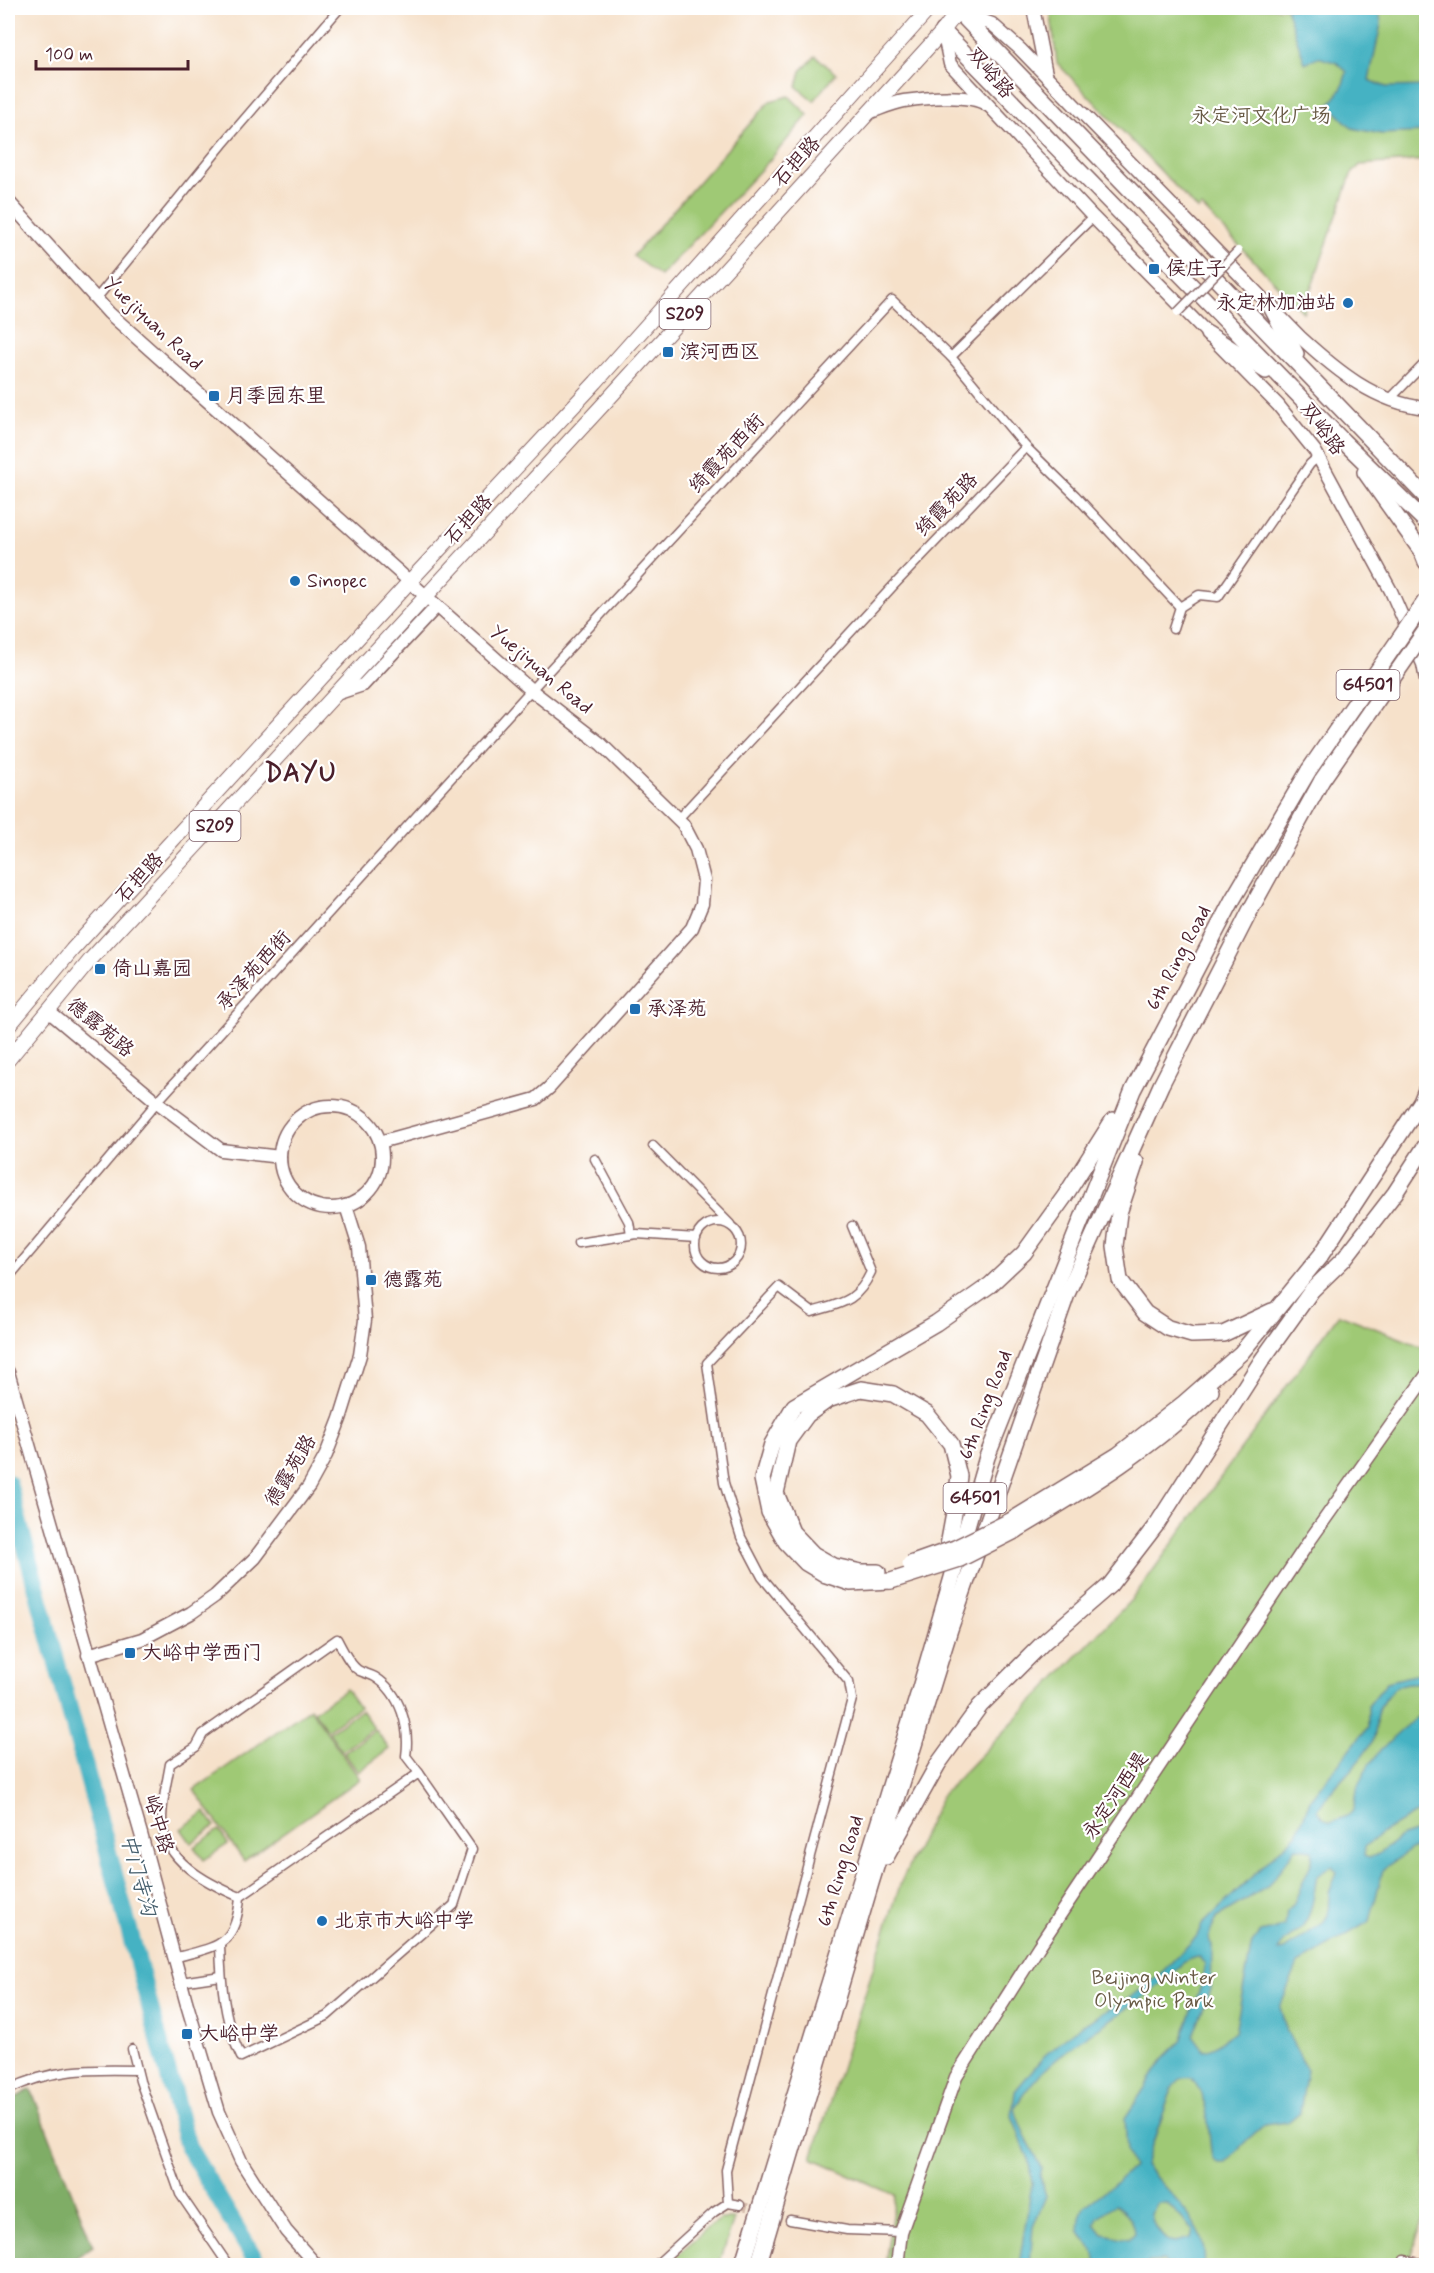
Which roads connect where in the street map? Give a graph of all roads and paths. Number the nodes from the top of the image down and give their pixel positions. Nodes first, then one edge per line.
1 (340, 8) edge
2 (1033, 8) edge
3 (957, 9) edge
4 (926, 10) edge
5 (943, 31) junction
6 (1046, 74) junction
7 (991, 108) junction
8 (868, 113) junction
9 (8, 201) edge
10 (1093, 217) junction
11 (1239, 251) dead end
12 (96, 299) junction
13 (1269, 303) junction
14 (1178, 312) dead end
15 (1208, 334) junction
16 (951, 357) junction
17 (1426, 362) edge
18 (1304, 370) junction
19 (1289, 386) junction
20 (1390, 399) junction
21 (1426, 408) edge
22 (1342, 441) junction
23 (1026, 447) junction
24 (1318, 457) junction
25 (1426, 497) edge
26 (1426, 522) edge
27 (1426, 562) edge
28 (410, 581) junction
29 (426, 595) junction
30 (1426, 600) edge
31 (437, 606) junction
32 (1180, 607) junction
33 (1173, 629) dead end
34 (1426, 630) edge
35 (1426, 680) edge
36 (531, 690) junction
37 (335, 695) junction
38 (678, 819) junction
39 (48, 1011) junction
40 (8, 1027) edge
41 (8, 1060) edge
42 (1161, 1085) junction
43 (1133, 1090) junction
44 (1426, 1090) edge
45 (158, 1102) junction
46 (380, 1142) junction
47 (1426, 1145) edge
48 (653, 1146) dead end
49 (280, 1157) junction
50 (595, 1159) dead end
51 (346, 1206) junction
52 (852, 1226) dead end
53 (732, 1227) junction
54 (631, 1234) junction
55 (696, 1238) junction
56 (578, 1242) dead end
57 (8, 1278) edge
58 (1312, 1290) junction
59 (1277, 1308) junction
60 (8, 1372) edge
61 (1426, 1376) edge
62 (1014, 1525) junction
63 (891, 1576) junction
64 (88, 1655) junction
65 (918, 1695) junction
66 (419, 1773) junction
67 (871, 1884) junction
68 (240, 1897) junction
69 (220, 1945) junction
70 (174, 1958) junction
71 (221, 1976) junction
72 (181, 1982) junction
73 (132, 2049) dead end
74 (137, 2070) junction
75 (8, 2090) edge
76 (728, 2203) junction
77 (740, 2205) tunnel mouth
78 (790, 2220) tunnel mouth
79 (901, 2232) junction
80 (1404, 2260) dead end
81 (1426, 2264) edge
82 (230, 2265) edge
83 (317, 2265) edge
84 (655, 2265) edge
85 (742, 2265) edge
86 (758, 2265) edge
87 (897, 2265) edge

1 - 12 street
2 - 6 street
3 - 5 main road, 石担路 / S209
3 - 6 street, 双峪路
3 - 18 highway, 双峪路
4 - 5 main road
4 - 28 main road, 石担路 / S209
5 - 7 street, 双峪路
5 - 8 main road, 石担路 / S209
5 - 19 highway, 双峪路
6 - 13 street, 双峪路
7 - 8 street
7 - 10 street, 双峪路
8 - 29 main road, 石担路 / S209
9 - 12 street, Yuejiyuan Road
10 - 15 street, 双峪路
10 - 16 street
11 - 14 street, bridge
12 - 28 street, Yuejiyuan Road
13 - 18 highway
13 - 20 street, 双峪路
15 - 19 highway
15 - 24 street, 双峪路
16 - 23 street
16 - 36 street, 绮霞苑西街
17 - 20 street
18 - 25 highway, 双峪路
19 - 22 highway, 双峪路
20 - 21 street, 双峪路
22 - 26 highway, 双峪路
22 - 27 highway
23 - 32 street
23 - 38 street, 绮霞苑路
24 - 32 street
24 - 35 street, 双峪路
28 - 29 street, Yuejiyuan Road
28 - 40 main road, 石担路 / S209
29 - 31 street, Yuejiyuan Road
29 - 37 main road, 石担路 / S209
30 - 43 highway, 6th Ring Road / G4501, bridge
31 - 36 street, Yuejiyuan Road
31 - 37 street
32 - 33 street
34 - 42 highway, 6th Ring Road / G4501, bridge
36 - 38 street, Yuejiyuan Road
36 - 45 street, 承泽苑西街
37 - 39 main road, 石担路 / S209
38 - 46 street, Yuejiyuan Road
39 - 41 main road, 石担路 / S209
39 - 45 street, 德露苑路
42 - 59 highway
42 - 67 highway, 6th Ring Road / G4501
43 - 63 highway
43 - 65 highway, 6th Ring Road / G4501
44 - 59 highway
45 - 49 street, 德露苑路
45 - 57 street, 承泽苑西街
46 - 49 street
46 - 51 street
47 - 58 highway
48 - 53 street
49 - 51 street
50 - 54 street
51 - 64 street, 德露苑路
52 - 76 street
53 - 55 street
53 - 55 street
54 - 55 street
54 - 56 street
58 - 62 highway
58 - 67 highway
59 - 62 highway
60 - 64 street, 峪中路
61 - 79 street, 永定河西堤
62 - 63 highway, bridge
63 - 65 highway
64 - 70 street, 峪中路
65 - 85 highway, 6th Ring Road / G4501
66 - 68 street
66 - 68 street
66 - 71 street
67 - 86 highway, 6th Ring Road / G4501
68 - 69 street
69 - 70 street
69 - 71 street
70 - 72 street, 峪中路
71 - 72 street
72 - 83 street, 峪中路
73 - 74 street
74 - 75 street
74 - 82 street
76 - 77 street
76 - 84 street
78 - 79 street
79 - 87 street, 永定河西堤
80 - 81 street

